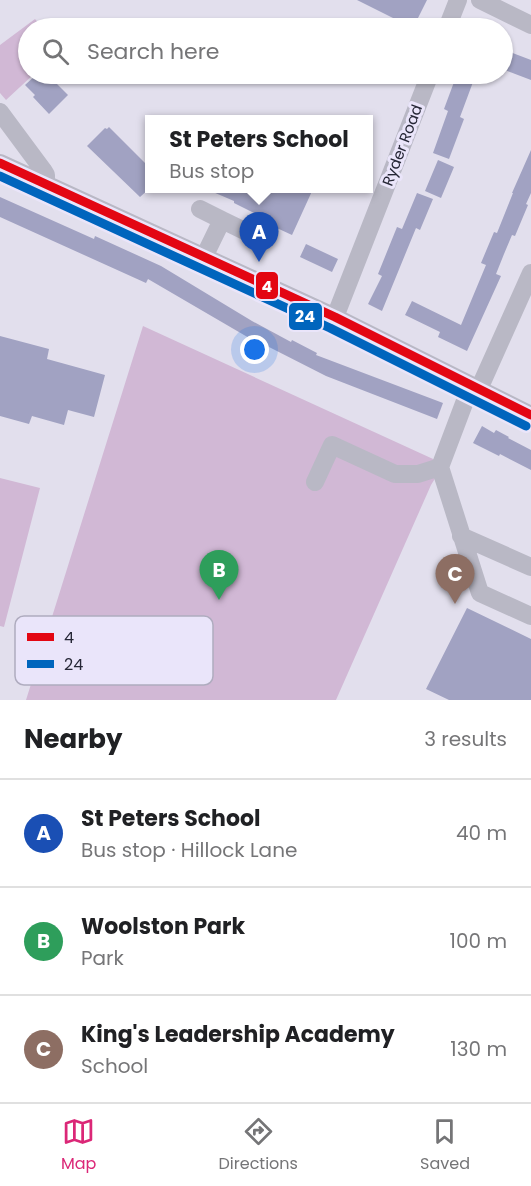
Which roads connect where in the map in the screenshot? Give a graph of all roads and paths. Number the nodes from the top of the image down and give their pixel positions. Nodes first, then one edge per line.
1 (458, 0) edge
2 (480, 0) edge
3 (451, 18) edge
4 (531, 25) edge
5 (426, 84) edge
6 (0, 112) edge
7 (0, 163) edge
8 (46, 184) junction
9 (200, 209) dead end
10 (222, 220) junction
11 (259, 238) dead end
12 (204, 257) junction
13 (531, 273) edge
14 (335, 317) junction
15 (475, 387) junction
16 (531, 415) edge
17 (440, 467) junction
18 (315, 482) dead end
19 (461, 536) junction
20 (531, 567) edge
21 (531, 616) edge

1 - 3 street
2 - 4 street
5 - 14 street, Ryder Road
6 - 8 street
7 - 8 street
8 - 12 street
9 - 10 street
10 - 11 street
10 - 12 street
12 - 14 street
13 - 15 street
14 - 15 street
15 - 16 street
15 - 17 street
17 - 18 street
17 - 19 street
19 - 20 street
19 - 21 street

